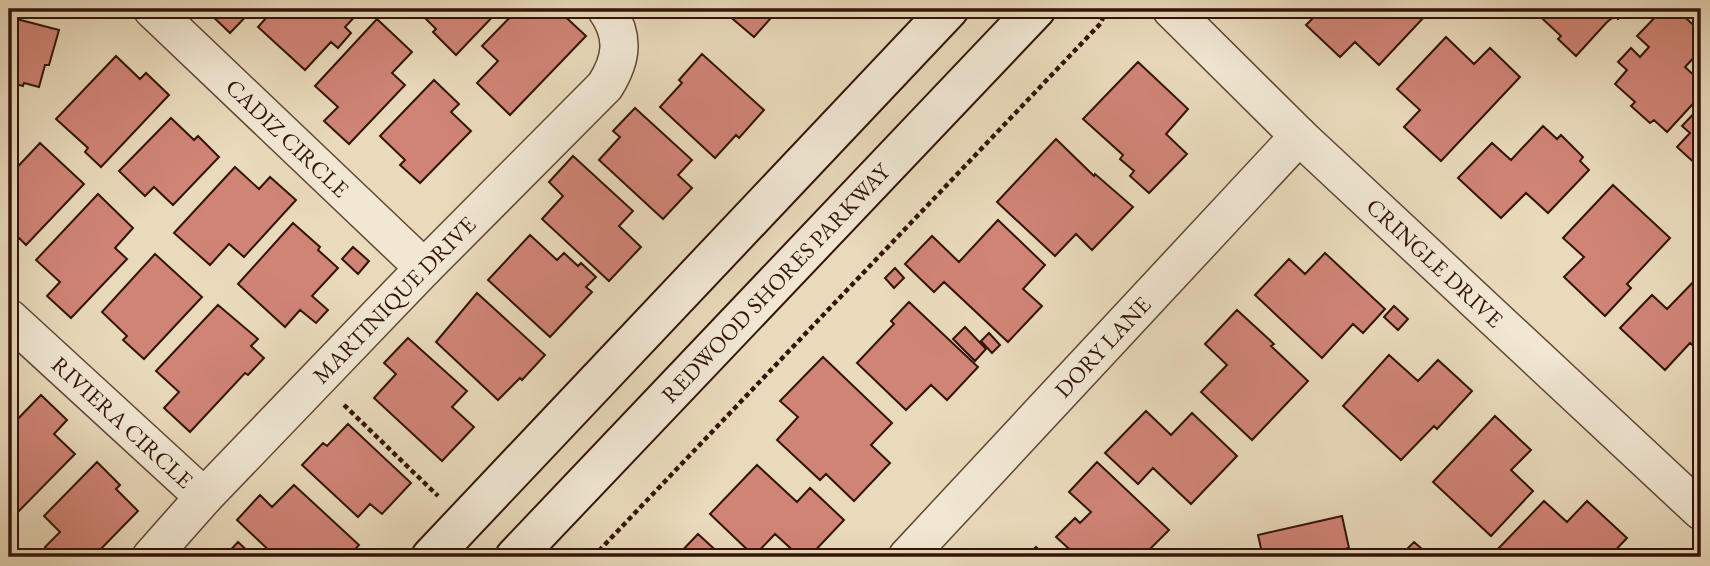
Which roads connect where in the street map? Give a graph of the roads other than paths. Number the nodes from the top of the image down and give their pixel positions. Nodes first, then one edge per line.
1 (152, 9) edge
2 (949, 9) edge
3 (1036, 9) edge
4 (1171, 9) edge
5 (613, 22) edge
6 (1299, 136) junction
7 (424, 268) junction
8 (9, 318) edge
9 (204, 497) junction
10 (1701, 511) edge
11 (152, 557) edge
12 (431, 557) edge
13 (514, 557) edge
14 (907, 557) edge

1 - 7 street, CADIZ CIRCLE
2 - 12 main road
3 - 13 main road, REDWOOD SHORES PARKWAY
4 - 6 street, CRINGLE DRIVE
5 - 7 street, MARTINIQUE DRIVE
6 - 10 street, CRINGLE DRIVE
6 - 14 street, DORY LANE
7 - 9 street, MARTINIQUE DRIVE
8 - 9 street, RIVIERA CIRCLE
9 - 11 street, MARTINIQUE DRIVE

